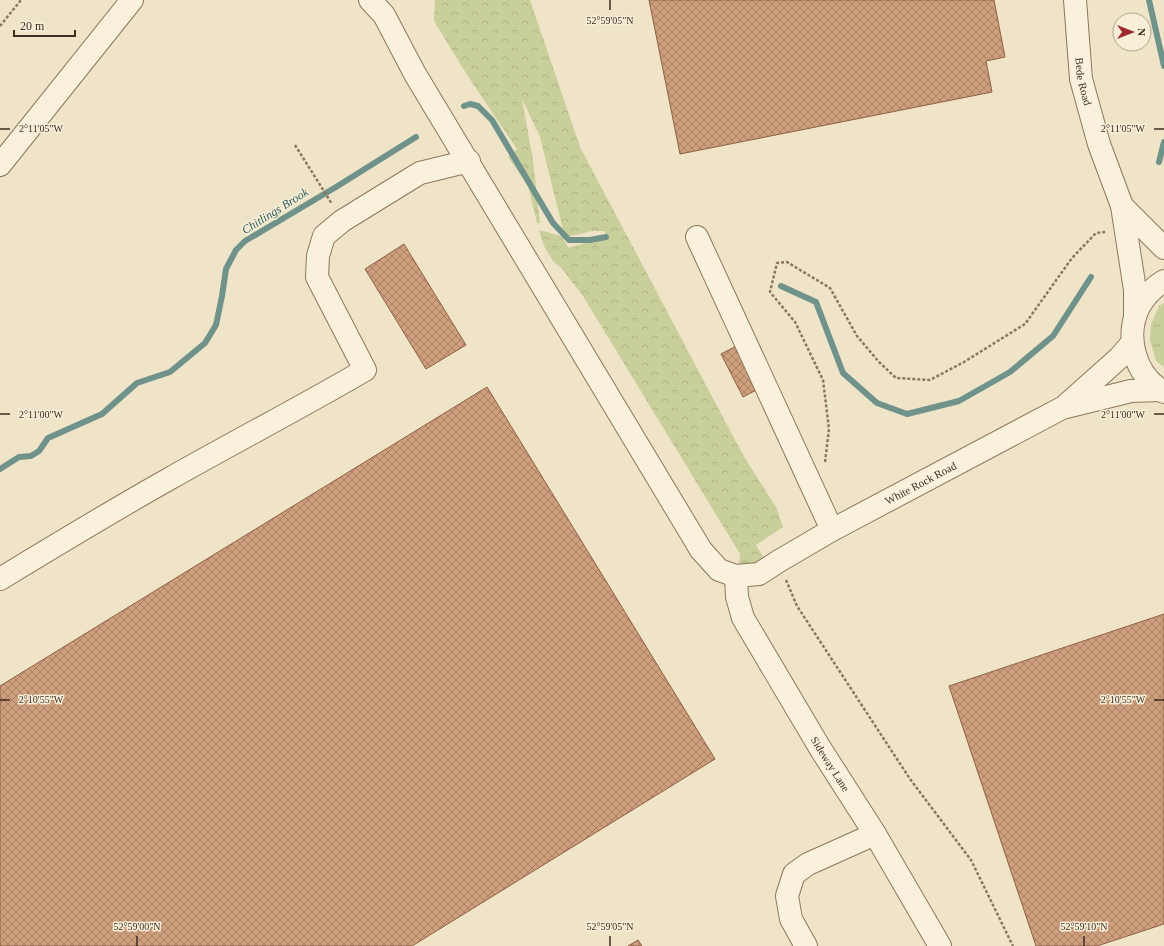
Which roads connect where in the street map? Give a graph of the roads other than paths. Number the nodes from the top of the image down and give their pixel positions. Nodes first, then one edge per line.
1 (132, 0) edge
2 (370, 0) edge
3 (1075, 0) edge
4 (469, 161) junction
5 (0, 165) edge
6 (1122, 206) junction
7 (697, 237) dead end
8 (1164, 248) edge
9 (1164, 281) edge
10 (1135, 316) junction
11 (1132, 344) junction
12 (1163, 391) edge
13 (1064, 407) junction
14 (832, 530) junction
15 (736, 576) junction
16 (0, 579) edge
17 (875, 834) junction
18 (806, 946) edge
19 (940, 946) edge

1 - 5 street
2 - 4 street
3 - 6 street, Bede Road
4 - 15 street
4 - 16 street
6 - 8 street, Bede Road
6 - 10 street, Bede Road
7 - 14 street
9 - 10 street
10 - 11 street
11 - 12 street
11 - 13 street, White Rock Road
12 - 13 street, White Rock Road
13 - 14 street, White Rock Road
14 - 15 street, White Rock Road
15 - 17 street, Sideway Lane
17 - 18 street
17 - 19 street, Sideway Lane

